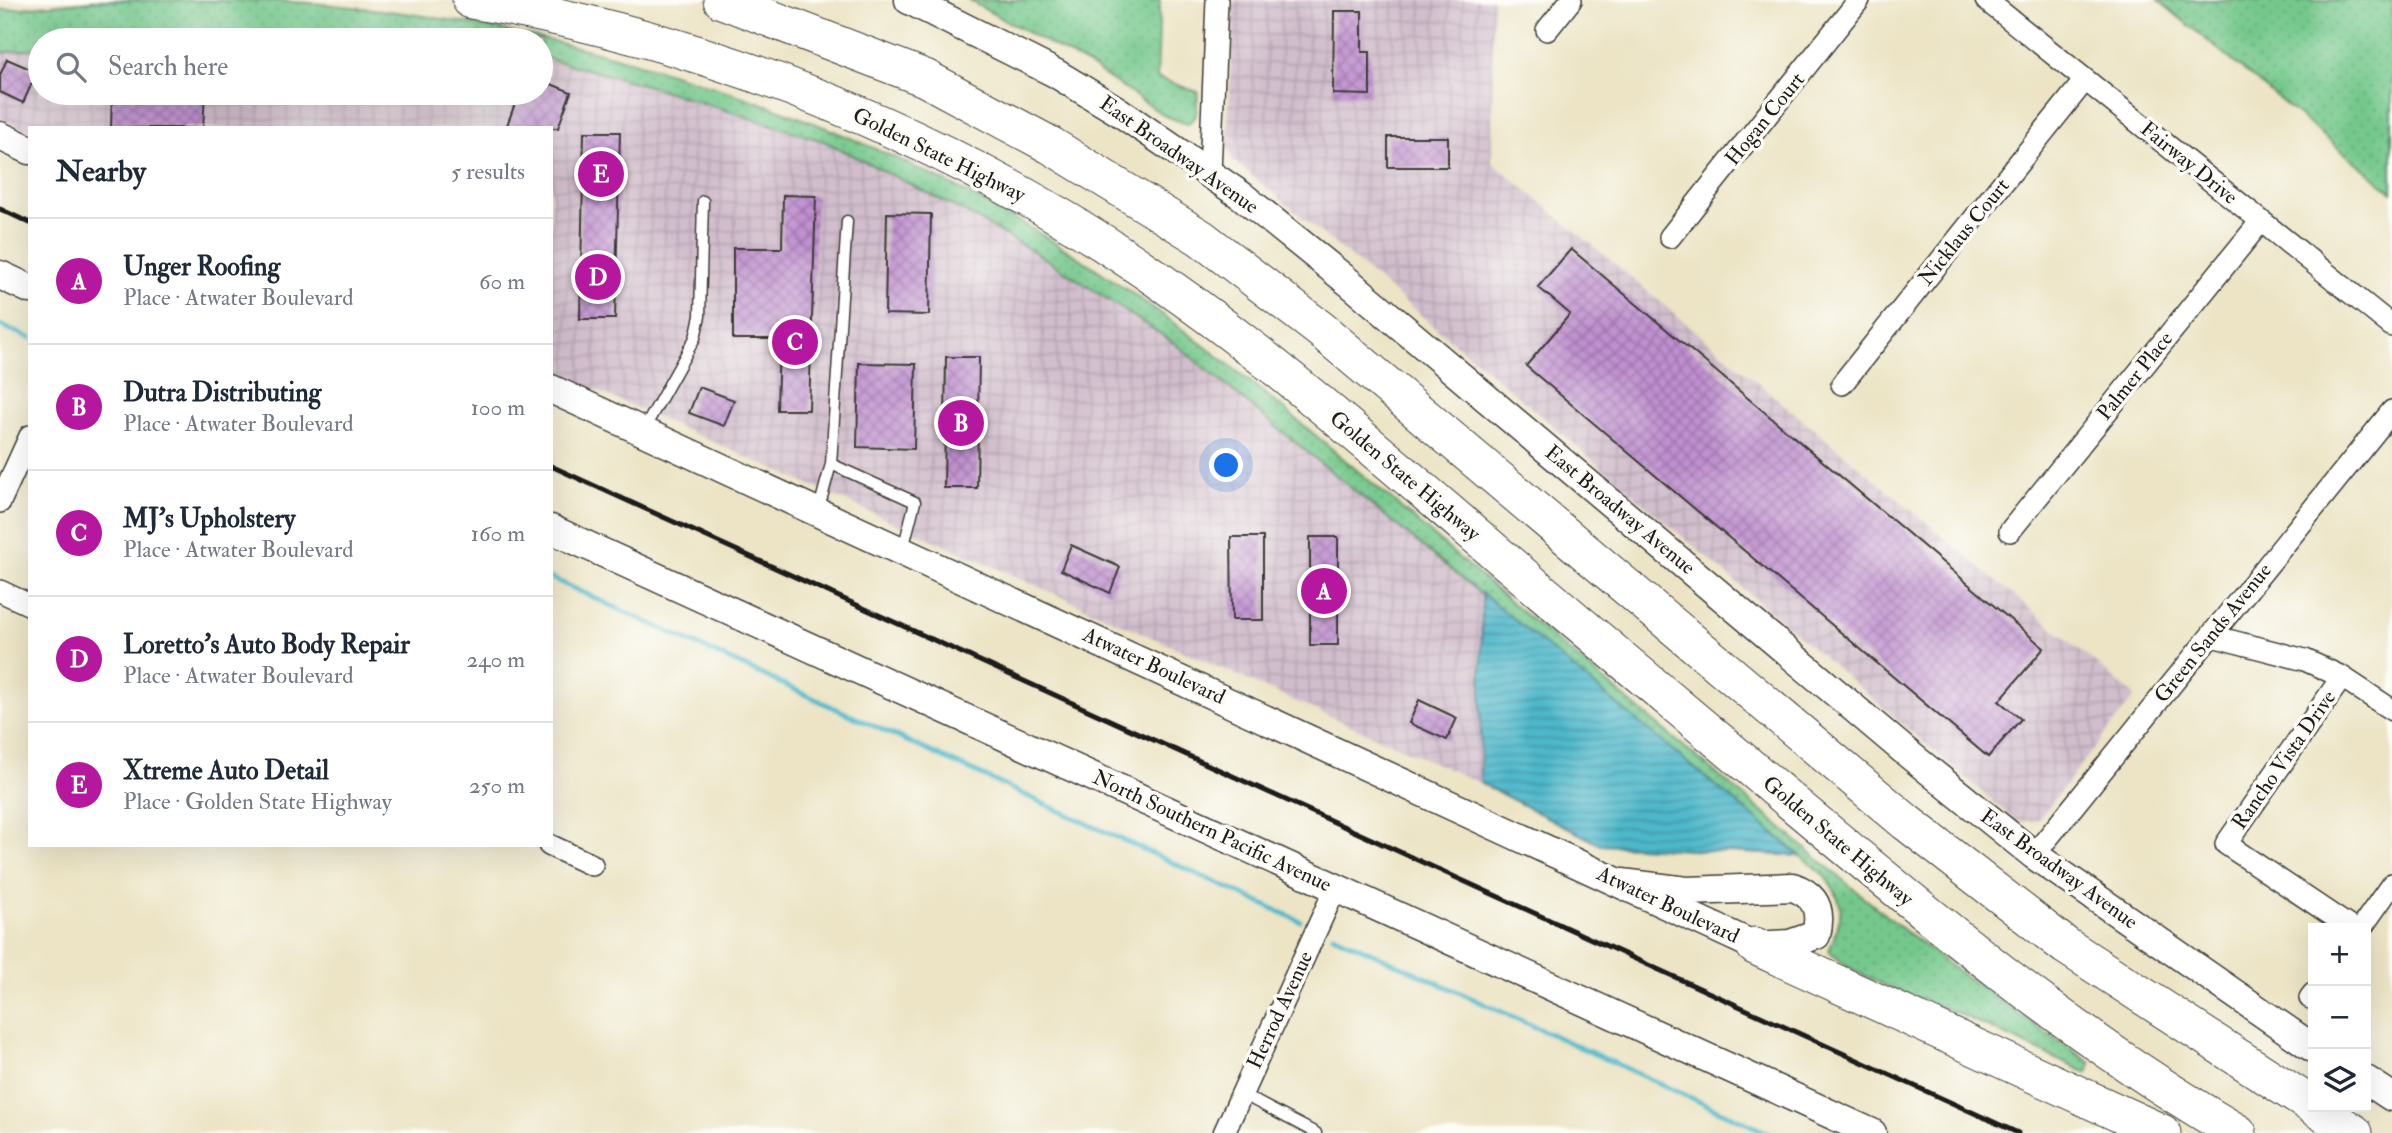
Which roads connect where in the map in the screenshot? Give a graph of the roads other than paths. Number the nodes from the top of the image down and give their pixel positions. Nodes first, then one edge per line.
1 (471, 0) edge
2 (722, 0) edge
3 (766, 0) edge
4 (909, 0) edge
5 (1217, 0) edge
6 (1572, 0) edge
7 (1859, 0) edge
8 (1986, 0) edge
9 (1547, 30) dead end
10 (925, 78) junction
11 (2085, 80) junction
12 (0, 136) edge
13 (28, 149) edge
14 (1210, 173) junction
15 (703, 201) dead end
16 (847, 221) dead end
17 (2261, 221) junction
18 (1670, 237) dead end
19 (0, 275) edge
20 (28, 288) edge
21 (2392, 326) edge
22 (1842, 384) dead end
23 (553, 390) edge
24 (2392, 411) edge
25 (643, 431) junction
26 (28, 440) edge
27 (831, 464) junction
28 (0, 502) edge
29 (818, 512) junction
30 (553, 530) edge
31 (2010, 531) dead end
32 (903, 550) junction
33 (0, 592) edge
34 (28, 604) edge
35 (2211, 636) junction
36 (2342, 677) junction
37 (2391, 708) edge
38 (553, 847) edge
39 (2034, 855) junction
40 (592, 865) dead end
41 (1622, 883) junction
42 (2392, 884) edge
43 (1336, 887) junction
44 (2344, 923) edge
45 (2365, 923) edge
46 (1755, 946) junction
47 (2308, 1045) edge
48 (1242, 1094) junction
49 (2308, 1103) edge
50 (2322, 1112) edge
51 (1224, 1133) edge
52 (1316, 1133) edge
53 (1872, 1133) edge
54 (2162, 1133) edge
55 (2238, 1133) edge
56 (2354, 1133) edge

1 - 55 highway, Golden State Highway
2 - 10 highway
3 - 10 highway
4 - 14 main road, East Broadway Avenue
5 - 14 street
6 - 9 street
7 - 18 street, Hogan Court
8 - 11 street, Fairway Drive
10 - 49 highway
11 - 17 street, Fairway Drive
11 - 22 street, Nicklaus Court
12 - 13 main road
14 - 39 main road, East Broadway Avenue
15 - 25 lane
16 - 27 lane
17 - 21 street, Fairway Drive
17 - 31 street, Palmer Place
19 - 20 main road
23 - 25 main road, Atwater Boulevard
24 - 35 street, Green Sands Avenue
25 - 29 main road, Atwater Boulevard
26 - 28 street
27 - 29 lane
27 - 32 lane
29 - 32 main road, Atwater Boulevard
30 - 43 main road, North Southern Pacific Avenue
32 - 41 main road, Atwater Boulevard
33 - 34 street
35 - 36 street
35 - 39 street, Green Sands Avenue
36 - 37 street
36 - 44 street, Rancho Vista Drive
38 - 40 street
39 - 47 main road, East Broadway Avenue
41 - 46 main road, Atwater Boulevard
41 - 46 main road
42 - 45 street
43 - 48 street, Herrod Avenue
43 - 53 main road, North Southern Pacific Avenue
46 - 54 highway
48 - 51 street, Herrod Avenue
48 - 52 lane
50 - 56 highway

